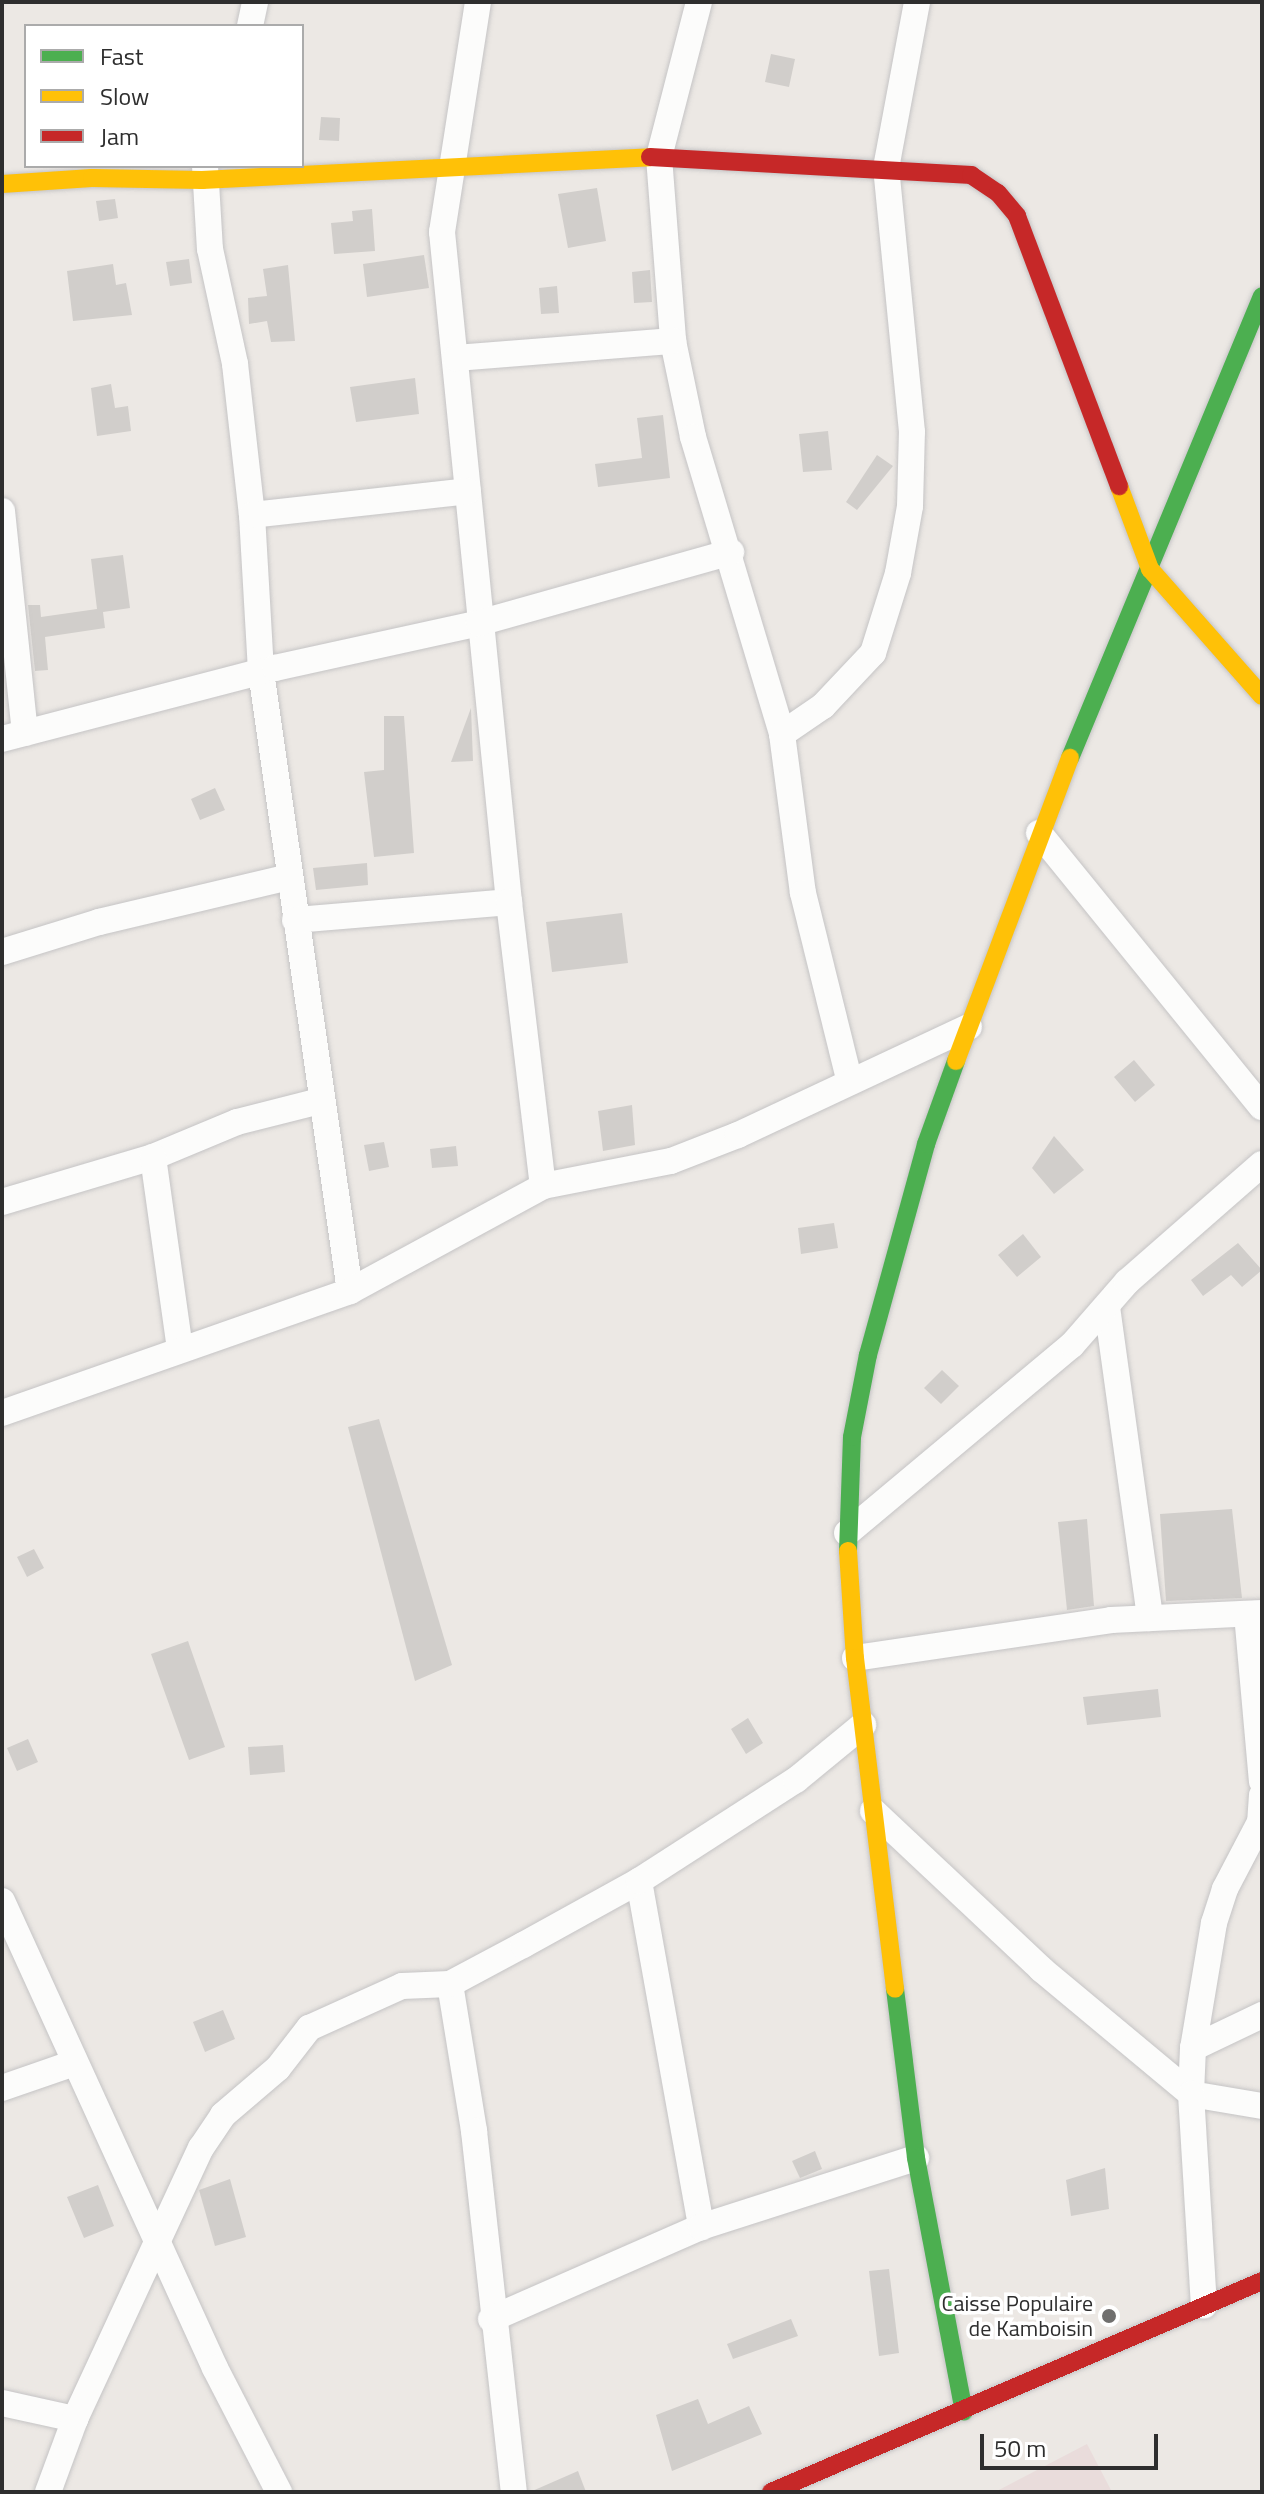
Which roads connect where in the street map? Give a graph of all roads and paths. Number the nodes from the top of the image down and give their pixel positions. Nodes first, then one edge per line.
1 (255, 2) edge
2 (478, 2) edge
3 (699, 2) edge
4 (914, 3) edge
5 (250, 24) edge
6 (659, 157) junction
7 (454, 165) junction
8 (886, 168) junction
9 (203, 173) edge
10 (2, 184) edge
11 (1262, 296) edge
12 (673, 341) junction
13 (456, 358) junction
14 (468, 491) junction
15 (2, 511) edge
16 (252, 515) junction
17 (731, 552) junction
18 (1150, 569) junction
19 (479, 623) junction
20 (261, 672) junction
21 (1262, 696) edge
22 (782, 734) junction
23 (14, 736) edge
24 (1039, 833) junction
25 (289, 877) junction
26 (509, 902) junction
27 (295, 920) junction
28 (2, 952) edge
29 (969, 1027) junction
30 (849, 1079) junction
31 (320, 1101) junction
32 (1262, 1107) edge
33 (153, 1157) junction
34 (1262, 1164) edge
35 (543, 1186) junction
36 (2, 1202) edge
37 (350, 1291) junction
38 (1107, 1307) junction
39 (180, 1349) junction
40 (2, 1413) edge
41 (847, 1533) junction
42 (1254, 1614) edge
43 (1150, 1618) junction
44 (855, 1658) junction
45 (863, 1725) junction
46 (1262, 1781) edge
47 (1262, 1795) edge
48 (873, 1811) junction
49 (639, 1881) junction
50 (2, 1901) edge
51 (450, 1984) junction
52 (1262, 2015) edge
53 (1193, 2048) junction
54 (74, 2063) junction
55 (2, 2088) edge
56 (1191, 2094) junction
57 (1262, 2106) edge
58 (916, 2158) junction
59 (701, 2227) junction
60 (158, 2241) junction
61 (1262, 2281) edge
62 (1204, 2306) junction
63 (491, 2319) junction
64 (2, 2403) edge
65 (964, 2412) junction
66 (75, 2419) junction
67 (48, 2492) edge
68 (279, 2492) edge
69 (514, 2492) edge
70 (771, 2492) edge

1 - 5 street
2 - 7 street
3 - 6 street
4 - 8 street
6 - 7 street
6 - 8 street
6 - 12 street
7 - 9 street
7 - 13 street
8 - 18 street
8 - 22 street
9 - 10 street
9 - 16 street
11 - 18 street
12 - 13 street
12 - 17 street
13 - 14 street
14 - 16 street
14 - 19 street
15 - 23 street
16 - 20 street
17 - 19 street
17 - 22 street
18 - 21 street
18 - 24 street
19 - 20 street
19 - 26 street
20 - 23 street
20 - 25 street
22 - 30 street
24 - 29 street
24 - 32 street
25 - 27 street
25 - 28 street
26 - 27 street
26 - 35 street
27 - 31 street
29 - 30 street
29 - 41 street
30 - 35 street
31 - 33 street
31 - 37 street
33 - 36 street
33 - 39 street
34 - 38 street
35 - 37 street
37 - 39 street
38 - 41 street
38 - 43 street
39 - 40 street
41 - 44 street
42 - 43 street
42 - 46 street
43 - 44 street
44 - 45 street
45 - 48 street
45 - 49 street
47 - 53 street
48 - 56 street
48 - 58 street
49 - 51 street
49 - 59 street
50 - 54 street
51 - 60 street
51 - 63 street
52 - 53 street
53 - 56 street
54 - 55 street
54 - 60 street
56 - 57 street
56 - 62 street
58 - 59 street
58 - 65 street
59 - 63 street
60 - 66 street
60 - 68 street
61 - 62 street
62 - 65 street
63 - 69 street
64 - 66 street
65 - 70 street
66 - 67 street

